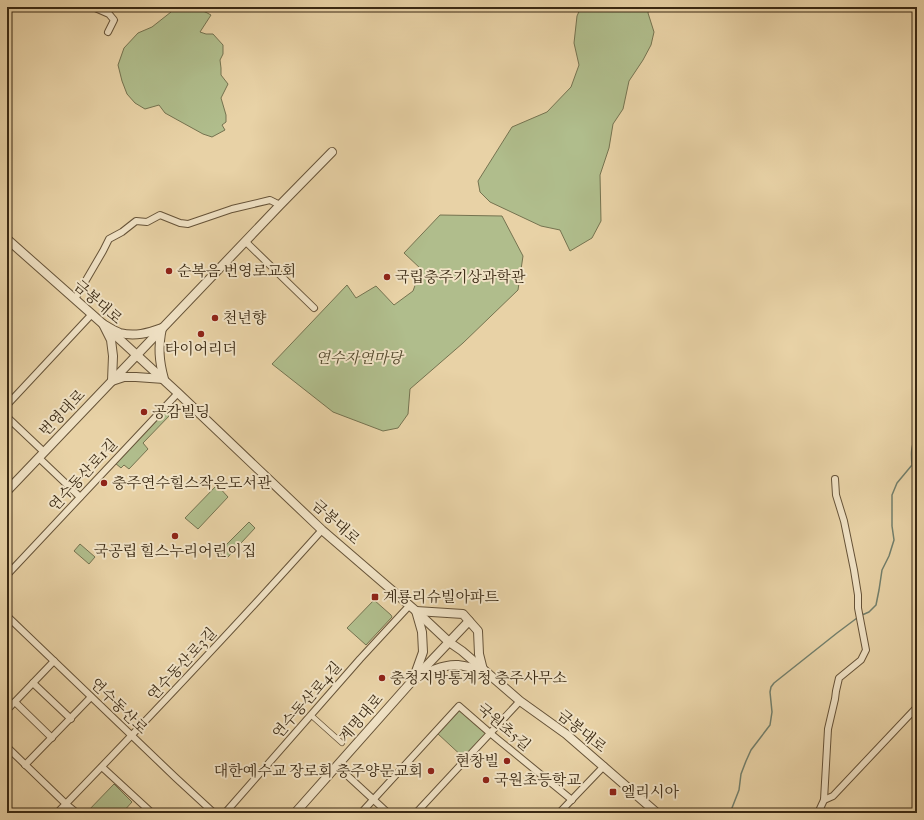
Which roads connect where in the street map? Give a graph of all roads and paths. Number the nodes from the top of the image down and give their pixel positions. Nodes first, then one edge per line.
1 (93, 7) edge
2 (108, 32) dead end
3 (332, 152) dead end
4 (280, 205) junction
5 (7, 239) edge
6 (246, 242) junction
7 (75, 299) junction
8 (314, 308) dead end
9 (92, 314) junction
10 (103, 324) junction
11 (162, 328) junction
12 (137, 355) junction
13 (164, 380) junction
14 (112, 381) junction
15 (178, 393) junction
16 (7, 405) edge
17 (7, 417) edge
18 (41, 455) junction
19 (835, 479) dead end
20 (7, 491) edge
21 (80, 497) junction
22 (322, 530) junction
23 (7, 575) edge
24 (409, 606) junction
25 (416, 611) junction
26 (7, 616) edge
27 (469, 621) junction
28 (449, 642) junction
29 (54, 661) junction
30 (483, 670) junction
31 (413, 680) junction
32 (33, 683) junction
33 (91, 697) junction
34 (520, 701) junction
35 (15, 702) junction
36 (917, 707) edge
37 (7, 710) edge
38 (313, 717) dead end
39 (71, 719) junction
40 (490, 733) junction
41 (132, 736) junction
42 (52, 738) junction
43 (342, 743) dead end
44 (7, 747) edge
45 (26, 766) junction
46 (337, 766) junction
47 (604, 766) junction
48 (102, 767) junction
49 (374, 799) junction
50 (572, 800) junction
51 (824, 800) junction
52 (66, 804) junction
53 (7, 809) edge
54 (12, 813) edge
55 (57, 813) edge
56 (78, 813) edge
57 (152, 813) edge
58 (214, 813) edge
59 (225, 813) edge
60 (295, 813) edge
61 (361, 813) edge
62 (388, 813) edge
63 (416, 813) edge
64 (559, 813) edge
65 (658, 813) edge
66 (818, 813) edge

1 - 2 street
3 - 4 street, 번영대로
4 - 6 street, 번영대로
4 - 7 street
5 - 7 street, 금봉대로
6 - 8 street
6 - 11 street, 번영대로
7 - 9 street, 금봉대로
9 - 10 street, 금봉대로
9 - 16 street
10 - 11 street
10 - 12 street, 금봉대로
10 - 14 street
11 - 12 street, 번영대로
11 - 13 street
12 - 13 street, 금봉대로
12 - 14 street, 번영대로
13 - 14 street
13 - 15 street, 금봉대로
14 - 18 street, 번영대로
15 - 21 street, 연수동산로1길
15 - 22 street, 금봉대로
17 - 18 street
18 - 20 street, 번영대로
18 - 21 street
19 - 51 street
21 - 23 street, 연수동산로1길
22 - 24 street, 금봉대로
22 - 41 street, 연수동산로3길
24 - 25 street, 금봉대로
24 - 59 street, 연수동산로4길
25 - 27 street
25 - 28 street, 금봉대로
25 - 31 street
26 - 29 street, 연수동산로
27 - 28 street, 계명대로
27 - 30 street
28 - 30 street, 금봉대로
28 - 31 street, 계명대로
29 - 32 street
29 - 33 street, 연수동산로
30 - 31 street
30 - 34 street, 금봉대로
31 - 46 street, 계명대로
32 - 35 street
32 - 39 street
33 - 39 street
33 - 41 street, 연수동산로
34 - 40 street
34 - 47 street, 금봉대로
35 - 37 street
35 - 42 street
36 - 51 street
38 - 43 street
39 - 42 street
40 - 49 street, 국원초5길
40 - 50 street, 국원초5길
40 - 63 street
41 - 48 street, 연수동산로3길
41 - 58 street, 연수동산로
42 - 45 street
44 - 45 street
45 - 52 street
46 - 49 street
46 - 60 street, 계명대로
47 - 50 street
47 - 65 street, 금봉대로
48 - 52 street, 연수동산로3길
48 - 57 street
49 - 61 street, 국원초5길
49 - 62 street
50 - 64 street
51 - 66 street
52 - 55 street, 연수동산로3길
52 - 56 street
53 - 54 street

